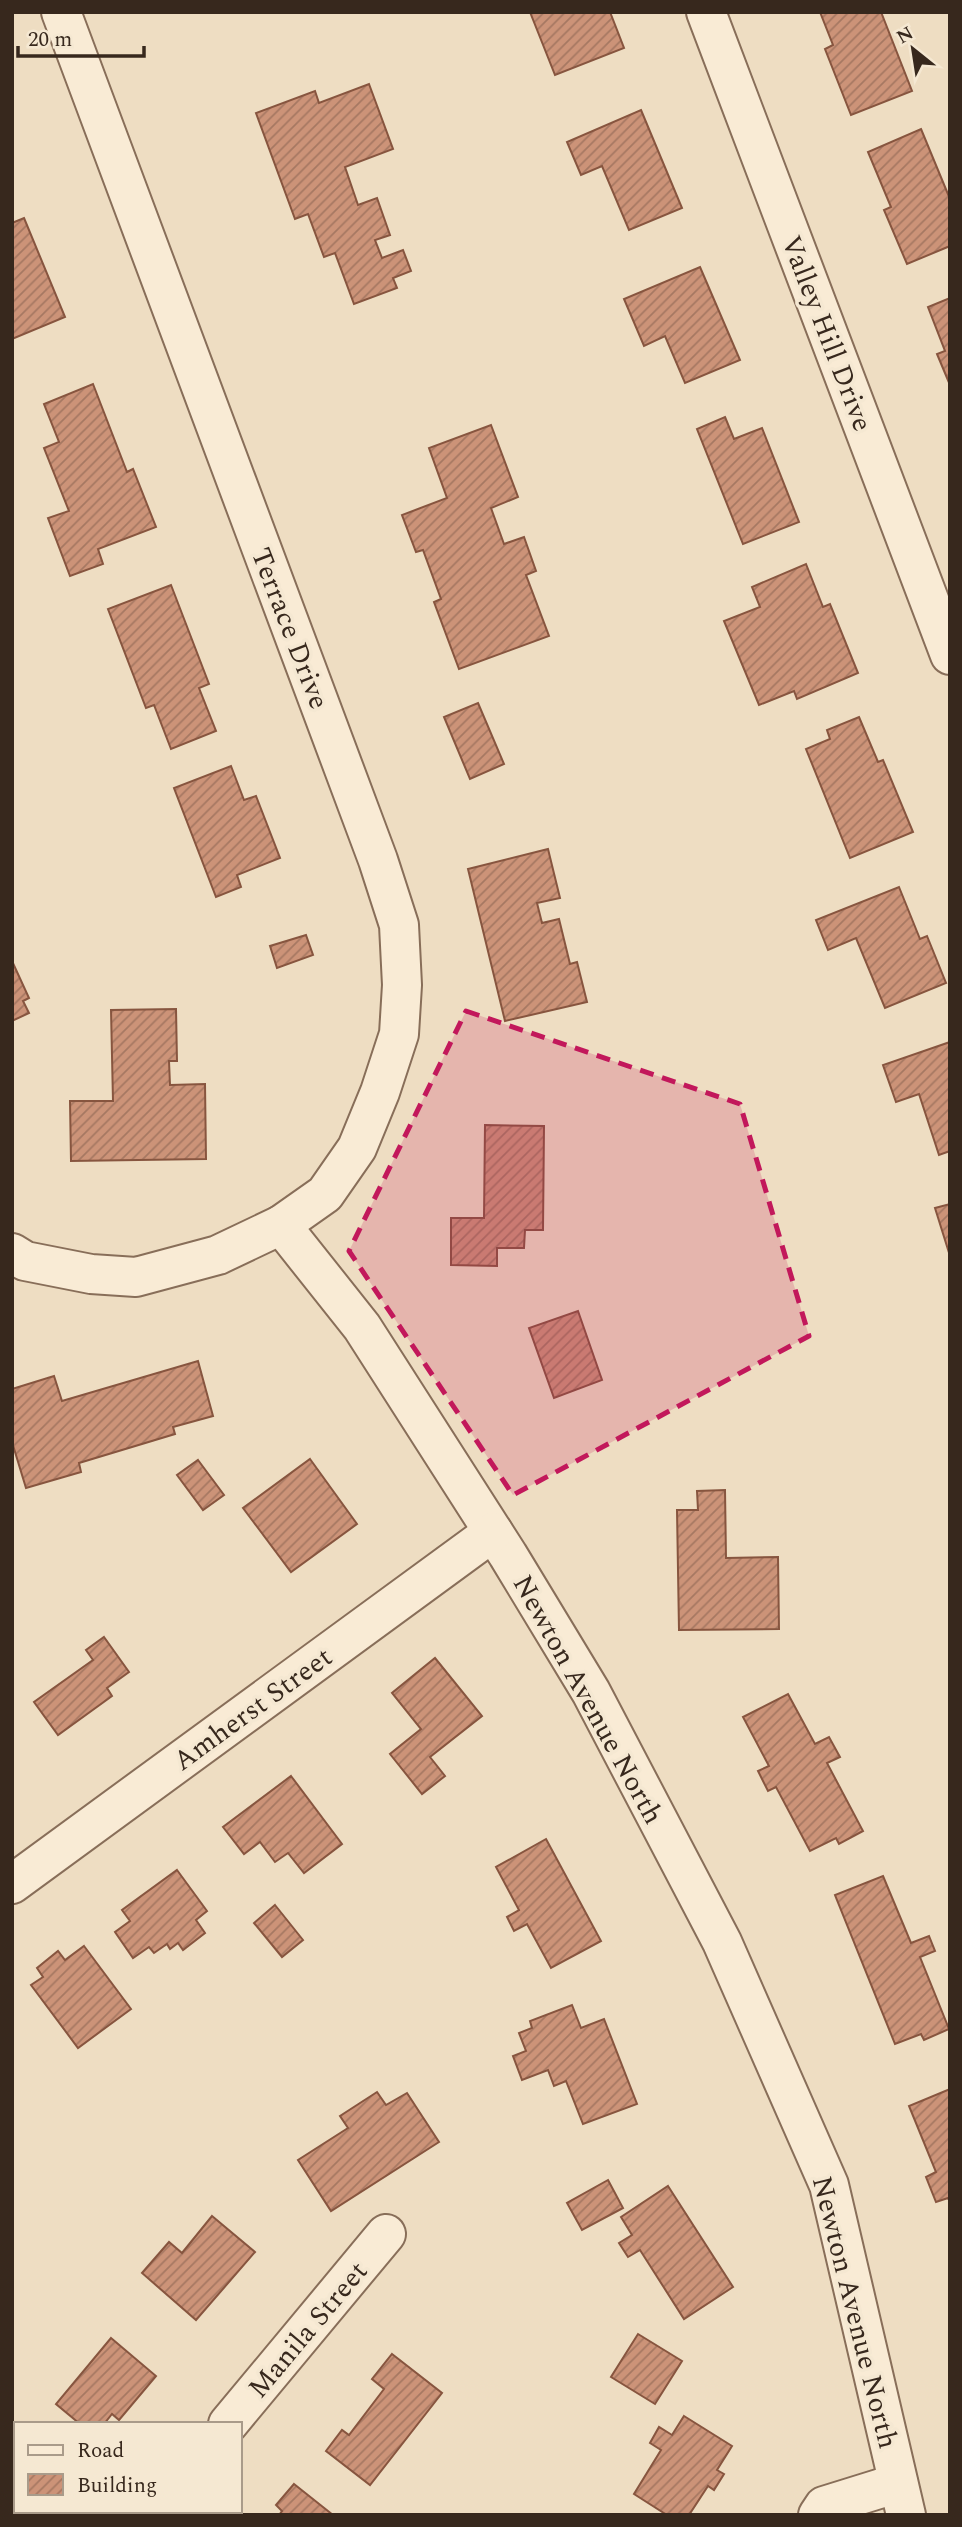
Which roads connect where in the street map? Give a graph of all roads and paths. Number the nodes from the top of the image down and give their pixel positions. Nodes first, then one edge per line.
1 (61, 12) edge
2 (706, 12) edge
3 (950, 655) edge
4 (281, 1225) junction
5 (12, 1253) edge
6 (493, 1532) junction
7 (12, 1884) edge
8 (386, 2234) dead end
9 (230, 2422) edge
10 (902, 2499) edge
11 (818, 2515) edge

1 - 4 street, Terrace Drive
2 - 3 street, Valley Hill Drive
4 - 5 street
4 - 6 street, Newton Avenue North
6 - 7 street, Amherst Street
6 - 10 street, Newton Avenue North
8 - 9 street, Manila Street
10 - 11 street

